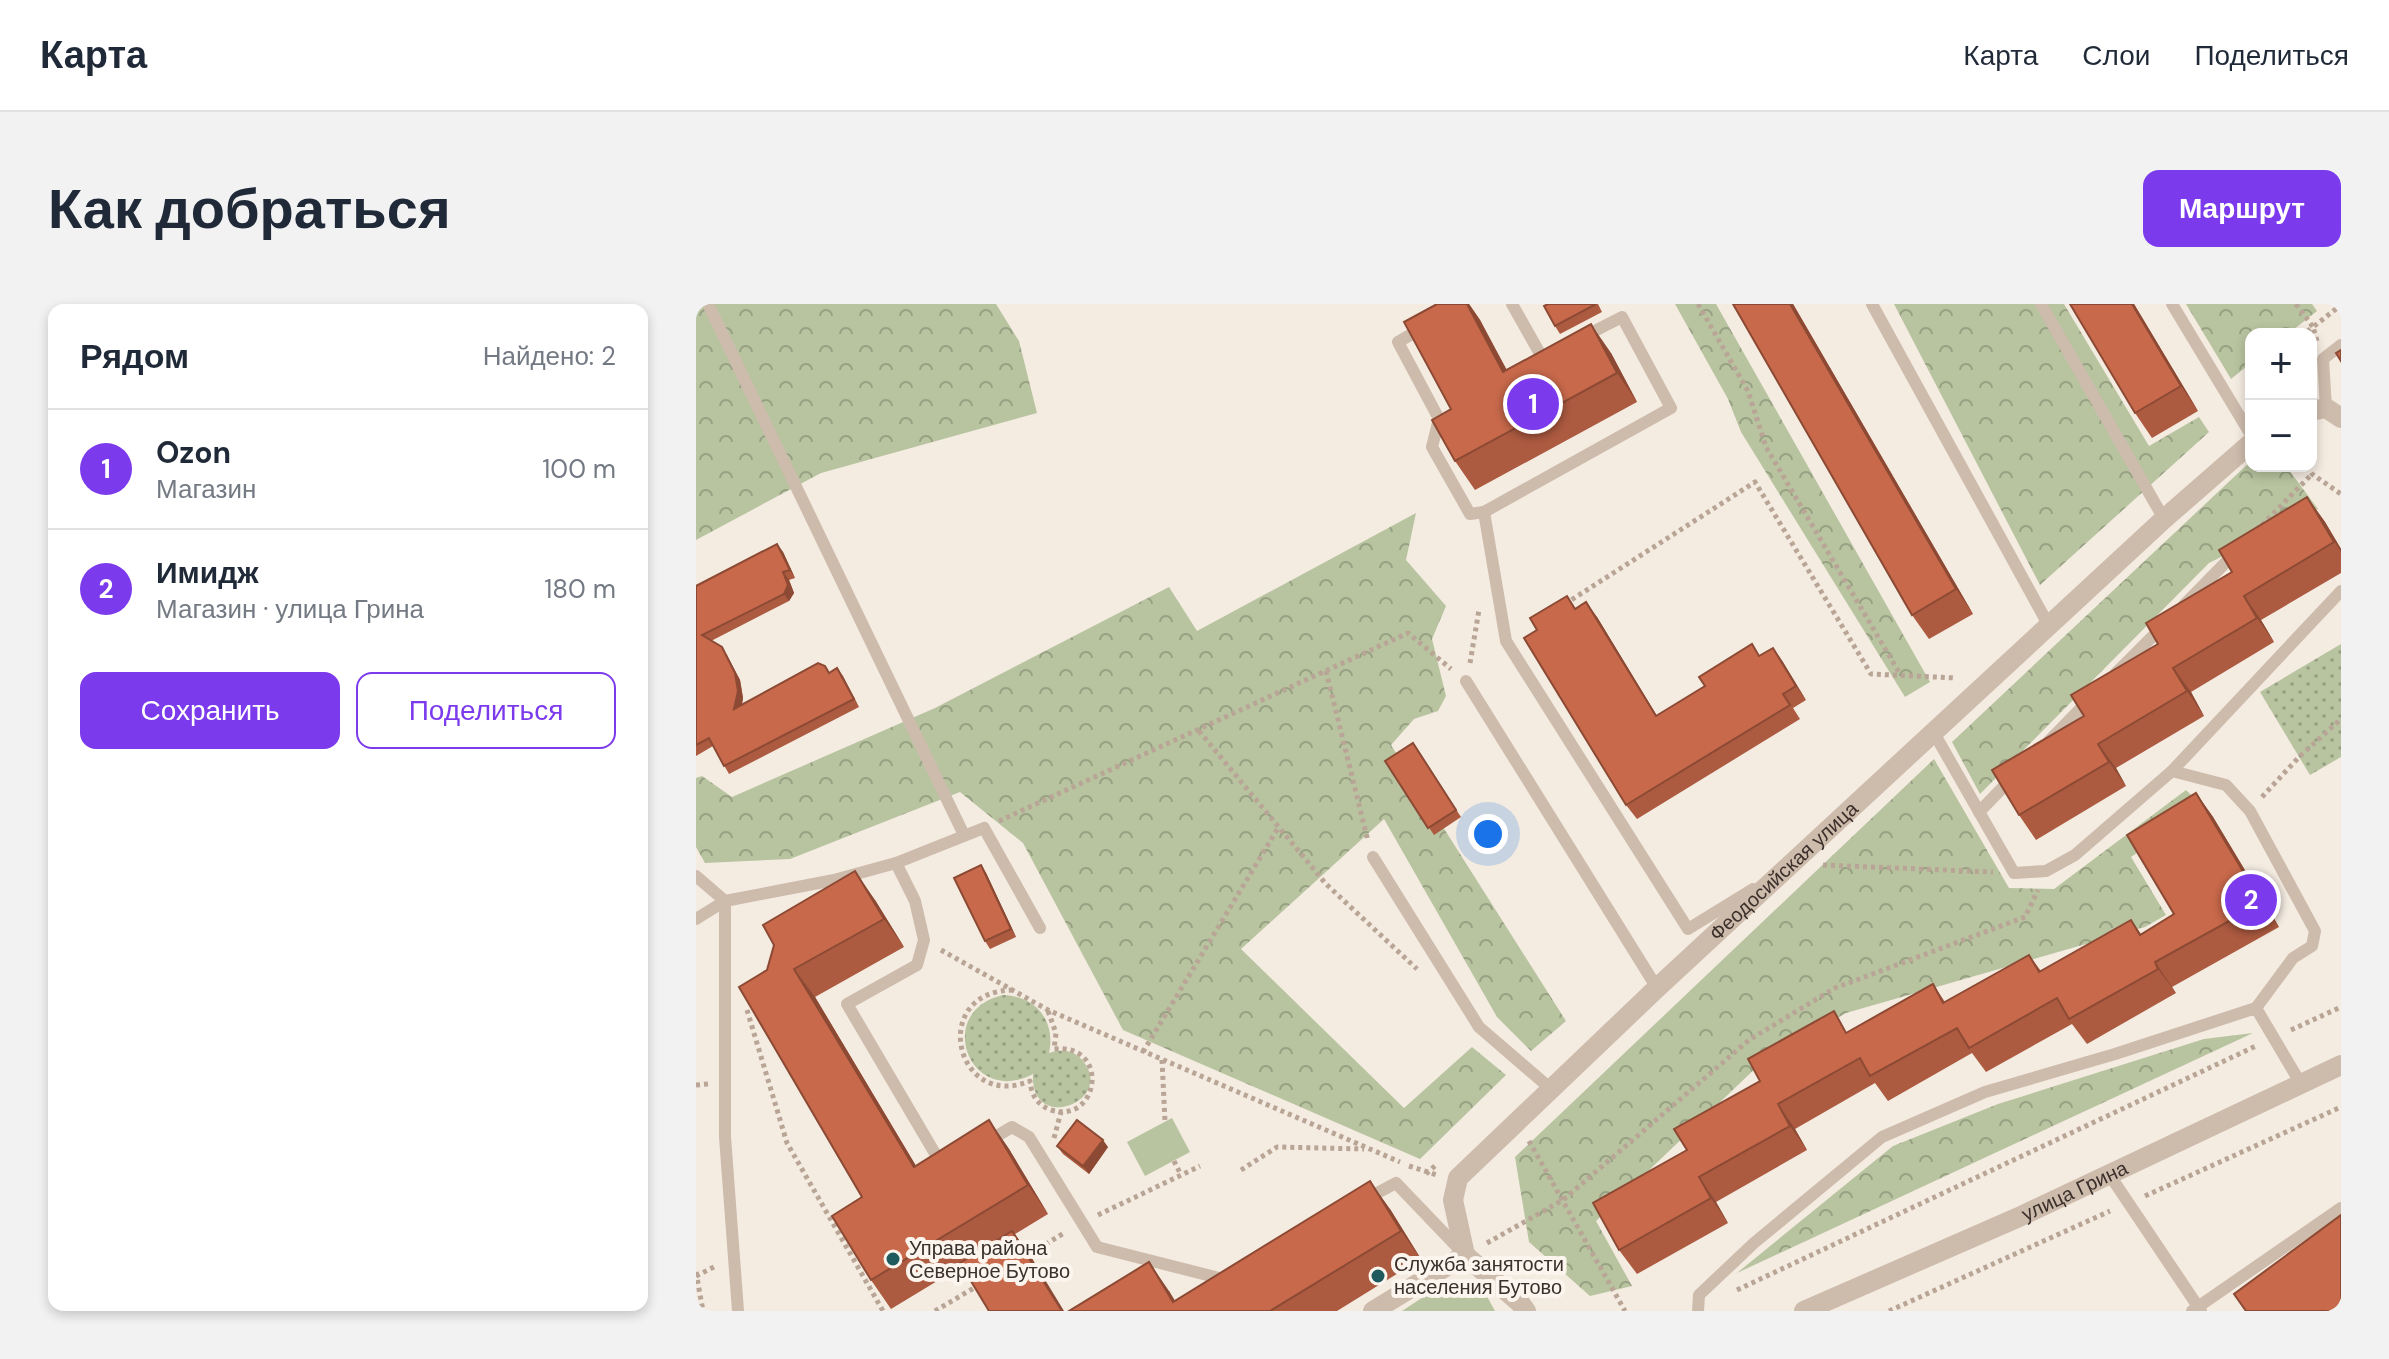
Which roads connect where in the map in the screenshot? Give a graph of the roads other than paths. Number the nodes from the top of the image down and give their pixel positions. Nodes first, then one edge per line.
1 (708, 304) edge
2 (1512, 304) edge
3 (1872, 304) edge
4 (2041, 304) edge
5 (2172, 304) edge
6 (1438, 319) edge
7 (1569, 345) edge
8 (2341, 345) edge
9 (1556, 352) edge
10 (2326, 412) edge
11 (2245, 425) edge
12 (2245, 448) edge
13 (1484, 512) junction
14 (2164, 519) junction
15 (2232, 556) edge
16 (2341, 591) edge
17 (2049, 626) junction
18 (2111, 678) edge
19 (1466, 681) road end
20 (2100, 690) edge
21 (1934, 733) junction
22 (2034, 756) edge
23 (2023, 767) edge
24 (2172, 771) junction
25 (1979, 812) junction
26 (964, 835) junction
27 (1373, 857) road end
28 (896, 863) junction
29 (1794, 864) junction
30 (696, 876) edge
31 (725, 901) junction
32 (696, 919) edge
33 (1040, 928) dead end
34 (1657, 988) junction
35 (2256, 1008) junction
36 (2341, 1065) edge
37 (2301, 1084) junction
38 (1551, 1089) junction
39 (978, 1148) edge
40 (955, 1162) edge
41 (2109, 1174) junction
42 (1356, 1205) edge
43 (2341, 1208) edge
44 (1465, 1255) junction
45 (1236, 1271) edge
46 (1698, 1310) edge
47 (2197, 1310) edge
48 (738, 1311) edge
49 (1373, 1311) edge
50 (1526, 1311) edge
51 (1804, 1311) edge

1 - 26 lane
2 - 9 lane
3 - 17 lane
4 - 14 lane
5 - 11 lane
6 - 13 lane
7 - 13 lane
8 - 10 lane
12 - 14 street, Феодосийская улица
13 - 29 lane
14 - 17 street, Феодосийская улица
15 - 18 lane
16 - 24 lane
17 - 21 street, Феодосийская улица
19 - 34 lane
20 - 22 lane
21 - 25 lane
21 - 29 street, Феодосийская улица
23 - 25 lane
24 - 25 lane
24 - 35 lane
26 - 28 lane
26 - 33 lane
27 - 38 lane
28 - 31 lane
28 - 40 lane
29 - 34 street, Феодосийская улица
30 - 31 lane
31 - 32 lane
31 - 48 lane
34 - 38 street, Феодосийская улица
35 - 37 lane
35 - 46 lane
36 - 37 street, улица Грина
37 - 41 street, улица Грина
38 - 44 street, Феодосийская улица
39 - 45 lane
41 - 47 lane
41 - 51 street, улица Грина
42 - 44 lane
43 - 47 lane
44 - 49 street
44 - 50 street

